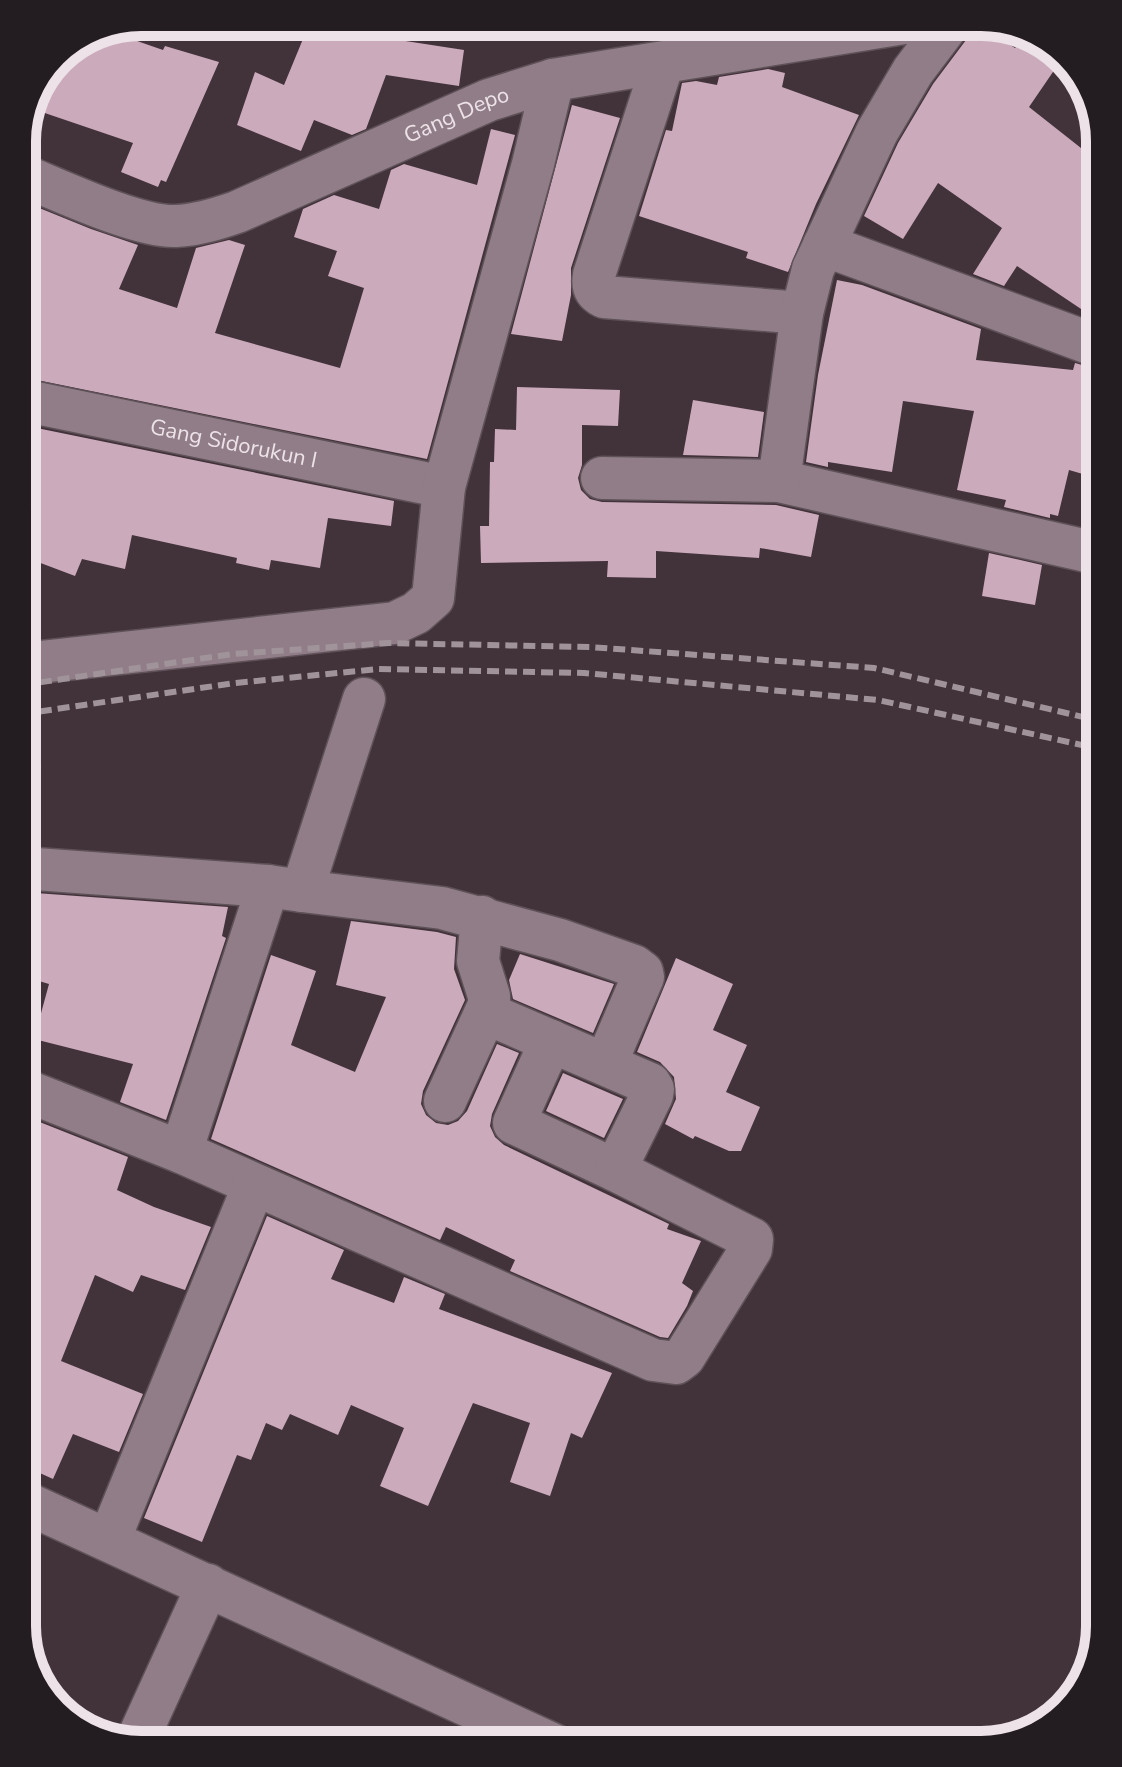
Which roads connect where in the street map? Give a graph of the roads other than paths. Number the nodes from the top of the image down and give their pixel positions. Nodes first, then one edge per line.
1 (826, 36) edge
2 (939, 36) edge
3 (663, 63) junction
4 (553, 80) junction
5 (36, 180) edge
6 (824, 245) junction
7 (802, 313) junction
8 (1086, 342) edge
9 (36, 403) edge
10 (602, 478) dead end
11 (779, 481) junction
12 (444, 487) junction
13 (1086, 551) edge
14 (36, 662) edge
15 (364, 699) dead end
16 (36, 869) edge
17 (285, 888) junction
18 (482, 917) junction
19 (486, 1013) junction
20 (551, 1041) junction
21 (606, 1063) junction
22 (36, 1095) edge
23 (445, 1101) dead end
24 (181, 1152) junction
25 (615, 1170) junction
26 (254, 1185) junction
27 (36, 1507) edge
28 (109, 1540) junction
29 (208, 1585) junction
30 (141, 1731) edge
31 (524, 1731) edge

1 - 3 street, Gang Depo
2 - 6 street
3 - 4 street, Gang Depo
3 - 7 street
4 - 5 street, Gang Depo
4 - 12 street
6 - 7 street
6 - 8 street
7 - 11 street
9 - 12 street, Gang Sidorukun I
10 - 11 street
11 - 13 street
12 - 14 street
15 - 17 street
16 - 17 street
17 - 18 street
17 - 24 street
18 - 19 street
18 - 21 street
19 - 20 street
19 - 23 street
20 - 21 street
20 - 25 street
21 - 25 street
22 - 24 street
24 - 26 street
25 - 26 street
26 - 28 street
27 - 28 street
28 - 29 street
29 - 30 street
29 - 31 street

